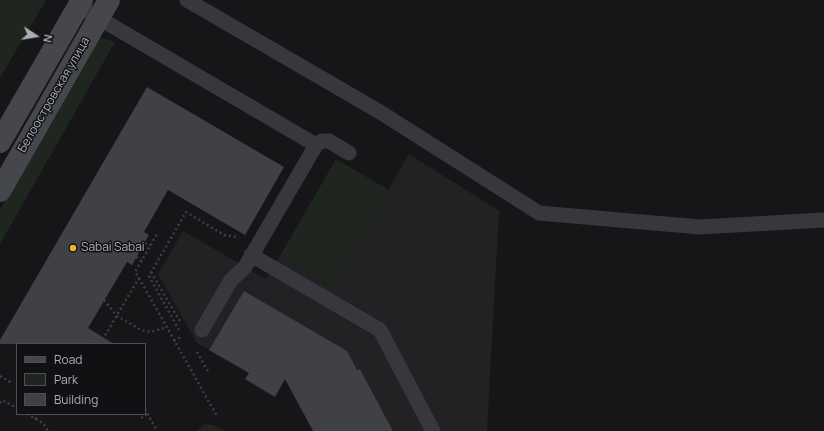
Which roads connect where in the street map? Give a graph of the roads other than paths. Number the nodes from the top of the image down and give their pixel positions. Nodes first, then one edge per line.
1 (187, 0) edge
2 (80, 3) edge
3 (103, 9) edge
4 (3, 129) edge
5 (31, 137) junction
6 (316, 145) junction
7 (349, 153) dead end
8 (0, 191) edge
9 (824, 220) edge
10 (251, 255) junction
11 (202, 330) dead end
12 (434, 431) edge

1 - 9 lane
2 - 3 lane
2 - 4 street, Белоостровская улица
3 - 5 street, Белоостровская улица
3 - 6 lane
4 - 5 lane
5 - 8 street, Белоостровская улица
6 - 7 lane
6 - 10 lane
10 - 11 lane
10 - 12 lane

